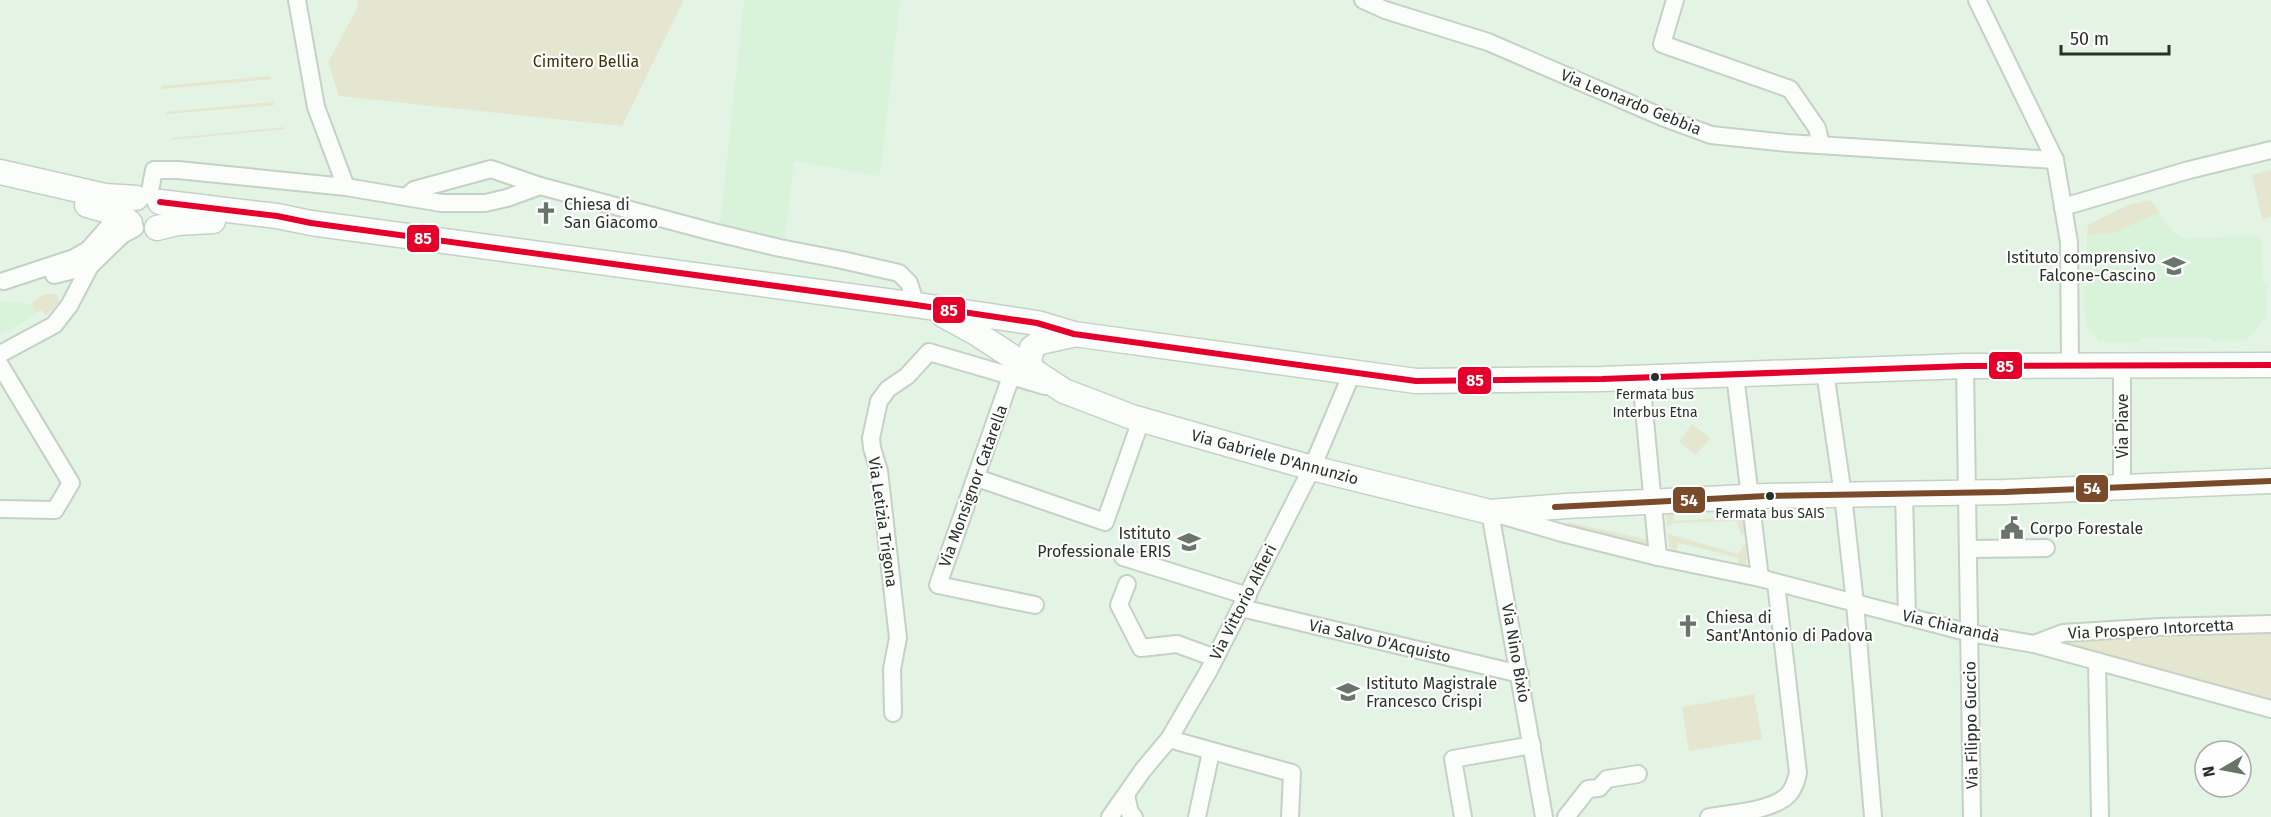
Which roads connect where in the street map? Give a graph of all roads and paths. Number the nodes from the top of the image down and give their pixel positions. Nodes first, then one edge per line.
1 (297, 0) edge
2 (1363, 0) edge
3 (1675, 0) edge
4 (1977, 0) edge
5 (1821, 145) junction
6 (2271, 150) edge
7 (2055, 160) junction
8 (0, 172) edge
9 (0, 186) edge
10 (540, 186) junction
11 (346, 187) junction
12 (406, 197) junction
13 (2063, 207) junction
14 (140, 211) junction
15 (90, 266) junction
16 (2, 282) edge
17 (922, 306) junction
18 (1074, 334) junction
19 (0, 354) edge
20 (2070, 364) junction
21 (0, 365) edge
22 (2122, 365) junction
23 (2271, 365) edge
24 (1965, 366) junction
25 (1020, 370) junction
26 (1825, 372) junction
27 (1363, 374) junction
28 (1743, 375) junction
29 (1631, 379) junction
30 (1141, 420) junction
31 (1312, 468) junction
32 (976, 478) junction
33 (2271, 481) edge
34 (2122, 487) junction
35 (1904, 493) junction
36 (1968, 493) junction
37 (1842, 495) junction
38 (1758, 497) junction
39 (1644, 503) junction
40 (0, 508) edge
41 (1490, 512) junction
42 (2046, 548) dead end
43 (1968, 549) junction
44 (1123, 557) dead end
45 (1658, 557) junction
46 (1768, 580) junction
47 (1127, 584) dead end
48 (1244, 602) junction
49 (1855, 603) junction
50 (1035, 605) dead end
51 (1906, 616) junction
52 (2271, 624) edge
53 (1970, 633) junction
54 (2034, 644) junction
55 (1215, 658) junction
56 (2097, 661) junction
57 (1520, 674) junction
58 (2271, 709) edge
59 (892, 713) dead end
60 (1169, 739) junction
61 (1532, 745) junction
62 (1211, 752) junction
63 (1638, 774) dead end
64 (1540, 794) junction
65 (1126, 795) junction
66 (1763, 812) edge
67 (1110, 817) edge
68 (1134, 817) edge
69 (1197, 817) edge
70 (1290, 817) edge
71 (1463, 817) edge
72 (1544, 817) edge
73 (1554, 817) edge
74 (1566, 817) edge
75 (1709, 817) edge
76 (1873, 817) edge
77 (1972, 817) edge
78 (2100, 817) edge

1 - 11 street
2 - 5 street, Via Leonardo Gebbia
3 - 5 street
4 - 7 street
5 - 7 street, Via Leonardo Gebbia
6 - 13 street
7 - 13 street
8 - 14 main road
9 - 14 main road
10 - 12 street
10 - 12 street
10 - 17 street
11 - 12 street
11 - 14 street
13 - 20 street
14 - 15 street
14 - 16 street
14 - 17 main road
15 - 16 street
15 - 19 street
17 - 18 main road
17 - 25 main road, Via Gabriele D'Annunzio
18 - 25 main road
18 - 27 main road
20 - 22 main road
20 - 24 main road
21 - 40 street
22 - 23 main road
22 - 34 street, Via Piave
24 - 26 main road
24 - 36 street, Via Filippo Guccio
25 - 30 main road, Via Gabriele D'Annunzio
25 - 32 street, Via Monsignor Catarella
25 - 59 street, Via Letizia Trigona
26 - 28 main road
26 - 37 street
27 - 29 main road
27 - 31 street, Via Vittorio Alfieri
28 - 29 main road
28 - 38 street
29 - 39 street
30 - 31 main road, Via Gabriele D'Annunzio
30 - 32 street
31 - 41 main road, Via Gabriele D'Annunzio
31 - 48 street, Via Vittorio Alfieri
32 - 50 street, Via Monsignor Catarella
33 - 34 main road, Via Gabriele D'Annunzio
34 - 36 main road, Via Gabriele D'Annunzio
35 - 36 main road, Via Gabriele D'Annunzio
35 - 37 main road, Via Gabriele D'Annunzio
35 - 51 street
36 - 43 street, Via Filippo Guccio
37 - 38 main road, Via Gabriele D'Annunzio
37 - 49 street
38 - 39 main road, Via Gabriele D'Annunzio
38 - 46 street
39 - 41 main road, Via Gabriele D'Annunzio
39 - 45 street
41 - 45 street, Via Chiarandà
41 - 57 street, Via Nino Bixio
42 - 43 street
43 - 53 street, Via Filippo Guccio
44 - 48 street, Via Salvo D'Acquisto
45 - 46 street, Via Chiarandà
46 - 49 street, Via Chiarandà
46 - 66 street
47 - 55 street
48 - 55 street, Via Vittorio Alfieri
48 - 57 street, Via Salvo D'Acquisto
49 - 51 street, Via Chiarandà
49 - 76 street
51 - 53 street, Via Chiarandà
52 - 54 street, Via Prospero Intorcetta
53 - 54 street, Via Chiarandà
53 - 77 street, Via Filippo Guccio
54 - 56 street, Via Chiarandà
55 - 60 street, Via Vittorio Alfieri
56 - 58 street, Via Chiarandà
56 - 78 street
57 - 61 street, Via Nino Bixio
60 - 62 street
60 - 65 street, Via Vittorio Alfieri
61 - 64 street, Via Nino Bixio
61 - 71 street
62 - 69 street
62 - 70 street
63 - 74 street
64 - 72 street, Via Nino Bixio
64 - 73 street
65 - 67 street, Via Vittorio Alfieri
65 - 68 street
66 - 75 street

